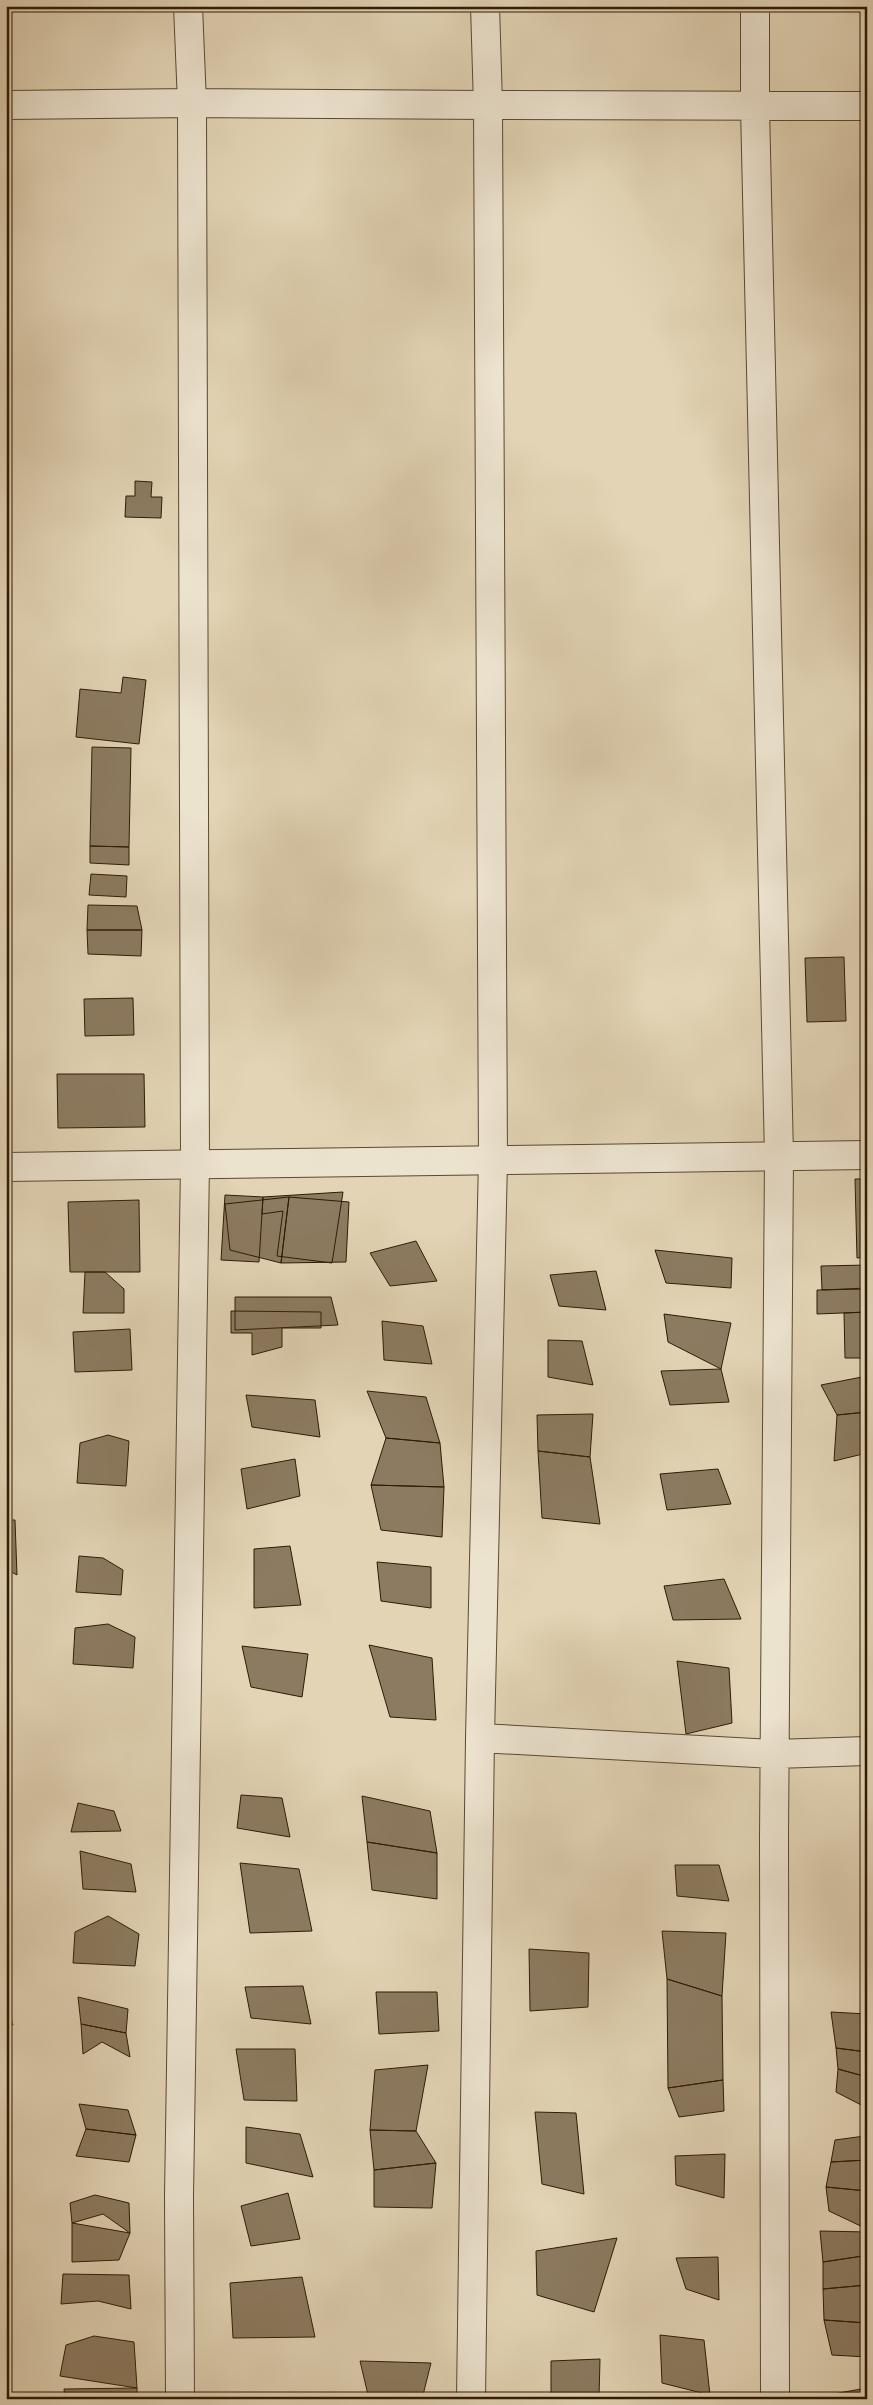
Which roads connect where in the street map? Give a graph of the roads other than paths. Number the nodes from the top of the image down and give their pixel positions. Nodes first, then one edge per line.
1 (188, 6) edge
2 (485, 6) edge
3 (755, 6) edge
4 (192, 103) junction
5 (6, 105) edge
6 (488, 105) junction
7 (755, 106) junction
8 (867, 106) edge
9 (867, 1154) edge
10 (778, 1156) junction
11 (493, 1160) junction
12 (195, 1164) junction
13 (6, 1167) edge
14 (480, 1738) junction
15 (867, 1751) edge
16 (774, 1754) junction
17 (180, 2399) edge
18 (471, 2399) edge
19 (775, 2399) edge

1 - 4 street
2 - 6 street
3 - 7 street
4 - 5 street
4 - 6 street
4 - 12 street
6 - 7 street
6 - 11 street
7 - 8 street
7 - 10 street
9 - 10 street
10 - 11 street
10 - 16 street
11 - 12 street
11 - 14 street
12 - 13 street
12 - 17 street
14 - 16 street
14 - 18 street
15 - 16 street
16 - 19 street

